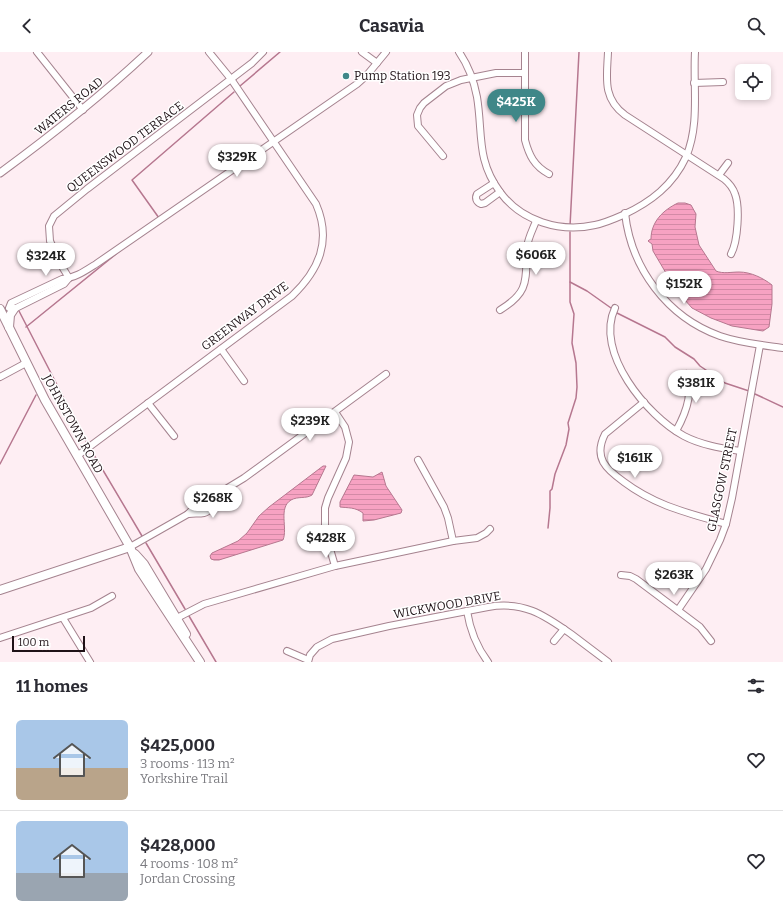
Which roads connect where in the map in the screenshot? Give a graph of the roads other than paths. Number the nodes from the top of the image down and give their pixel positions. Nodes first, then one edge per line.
1 (37, 52) edge
2 (148, 52) edge
3 (209, 52) edge
4 (262, 52) edge
5 (362, 52) edge
6 (386, 52) edge
7 (459, 52) edge
8 (525, 52) edge
9 (608, 52) edge
10 (695, 52) edge
11 (377, 63) junction
12 (525, 73) junction
13 (231, 79) junction
14 (472, 79) junction
15 (723, 82) dead end
16 (694, 83) junction
17 (82, 110) junction
18 (273, 141) junction
19 (687, 155) junction
20 (443, 156) dead end
21 (728, 163) dead end
22 (0, 173) edge
23 (549, 174) dead end
24 (719, 175) junction
25 (494, 183) junction
26 (500, 192) junction
27 (625, 214) junction
28 (536, 220) junction
29 (731, 254) dead end
30 (70, 278) junction
31 (615, 308) dead end
32 (6, 309) edge
33 (500, 310) dead end
34 (9, 328) junction
35 (760, 345) junction
36 (783, 348) edge
37 (221, 349) junction
38 (26, 363) junction
39 (386, 374) dead end
40 (686, 374) dead end
41 (0, 377) edge
42 (244, 381) dead end
43 (644, 402) junction
44 (148, 403) junction
45 (335, 412) junction
46 (676, 431) junction
47 (174, 436) dead end
48 (740, 451) junction
49 (77, 456) junction
50 (418, 460) dead end
51 (221, 492) junction
52 (188, 514) junction
53 (726, 524) junction
54 (490, 529) dead end
55 (453, 541) junction
56 (130, 547) junction
57 (335, 566) junction
58 (621, 575) dead end
59 (0, 590) edge
60 (112, 596) dead end
61 (678, 610) junction
62 (467, 611) junction
63 (63, 618) junction
64 (177, 618) junction
65 (564, 629) junction
66 (0, 638) edge
67 (554, 641) dead end
68 (711, 641) dead end
69 (287, 651) dead end
70 (199, 661) edge
71 (308, 661) edge
72 (90, 662) edge
73 (488, 662) edge
74 (608, 662) edge

1 - 17 street
2 - 17 street, WATERS ROAD
3 - 13 street, GREENWAY DRIVE
4 - 13 street, QUEENSWOOD TERRACE
5 - 11 street
6 - 11 street
7 - 14 street
8 - 12 street
9 - 19 street
10 - 16 street
11 - 18 street
12 - 14 street
12 - 23 street
13 - 18 street, GREENWAY DRIVE
13 - 30 street, QUEENSWOOD TERRACE
14 - 20 street
14 - 25 street
15 - 16 street
16 - 19 street
17 - 22 street, WATERS ROAD
18 - 30 street
18 - 37 street, GREENWAY DRIVE
19 - 24 street
19 - 27 street
21 - 24 street
24 - 29 street
25 - 26 street
25 - 26 street
26 - 28 street
27 - 28 street
27 - 35 street
28 - 33 street
30 - 32 street
31 - 43 street
32 - 34 main road, JOHNSTOWN ROAD
32 - 34 main road
34 - 38 main road, JOHNSTOWN ROAD
35 - 36 street
35 - 48 street, GLASGOW STREET
37 - 42 street
37 - 44 street, GREENWAY DRIVE
38 - 41 street
38 - 49 main road, JOHNSTOWN ROAD
39 - 45 street
40 - 46 street
43 - 46 street
43 - 53 street
44 - 47 street
44 - 49 street, GREENWAY DRIVE
45 - 51 street
45 - 57 street
46 - 48 street
48 - 53 street, GLASGOW STREET
49 - 56 main road, JOHNSTOWN ROAD
50 - 55 street
51 - 52 street
51 - 52 street
52 - 56 street
53 - 61 street, GLASGOW STREET
54 - 55 street
55 - 57 street
56 - 59 main road
56 - 64 main road, JOHNSTOWN ROAD
56 - 70 main road, JOHNSTOWN ROAD
57 - 64 street
58 - 61 street
60 - 63 street
61 - 68 street
62 - 65 street, WICKWOOD DRIVE
62 - 71 street, WICKWOOD DRIVE
62 - 73 street
63 - 66 street
63 - 72 street
64 - 70 main road, JOHNSTOWN ROAD
65 - 67 street
65 - 74 street, WICKWOOD DRIVE
69 - 71 street

